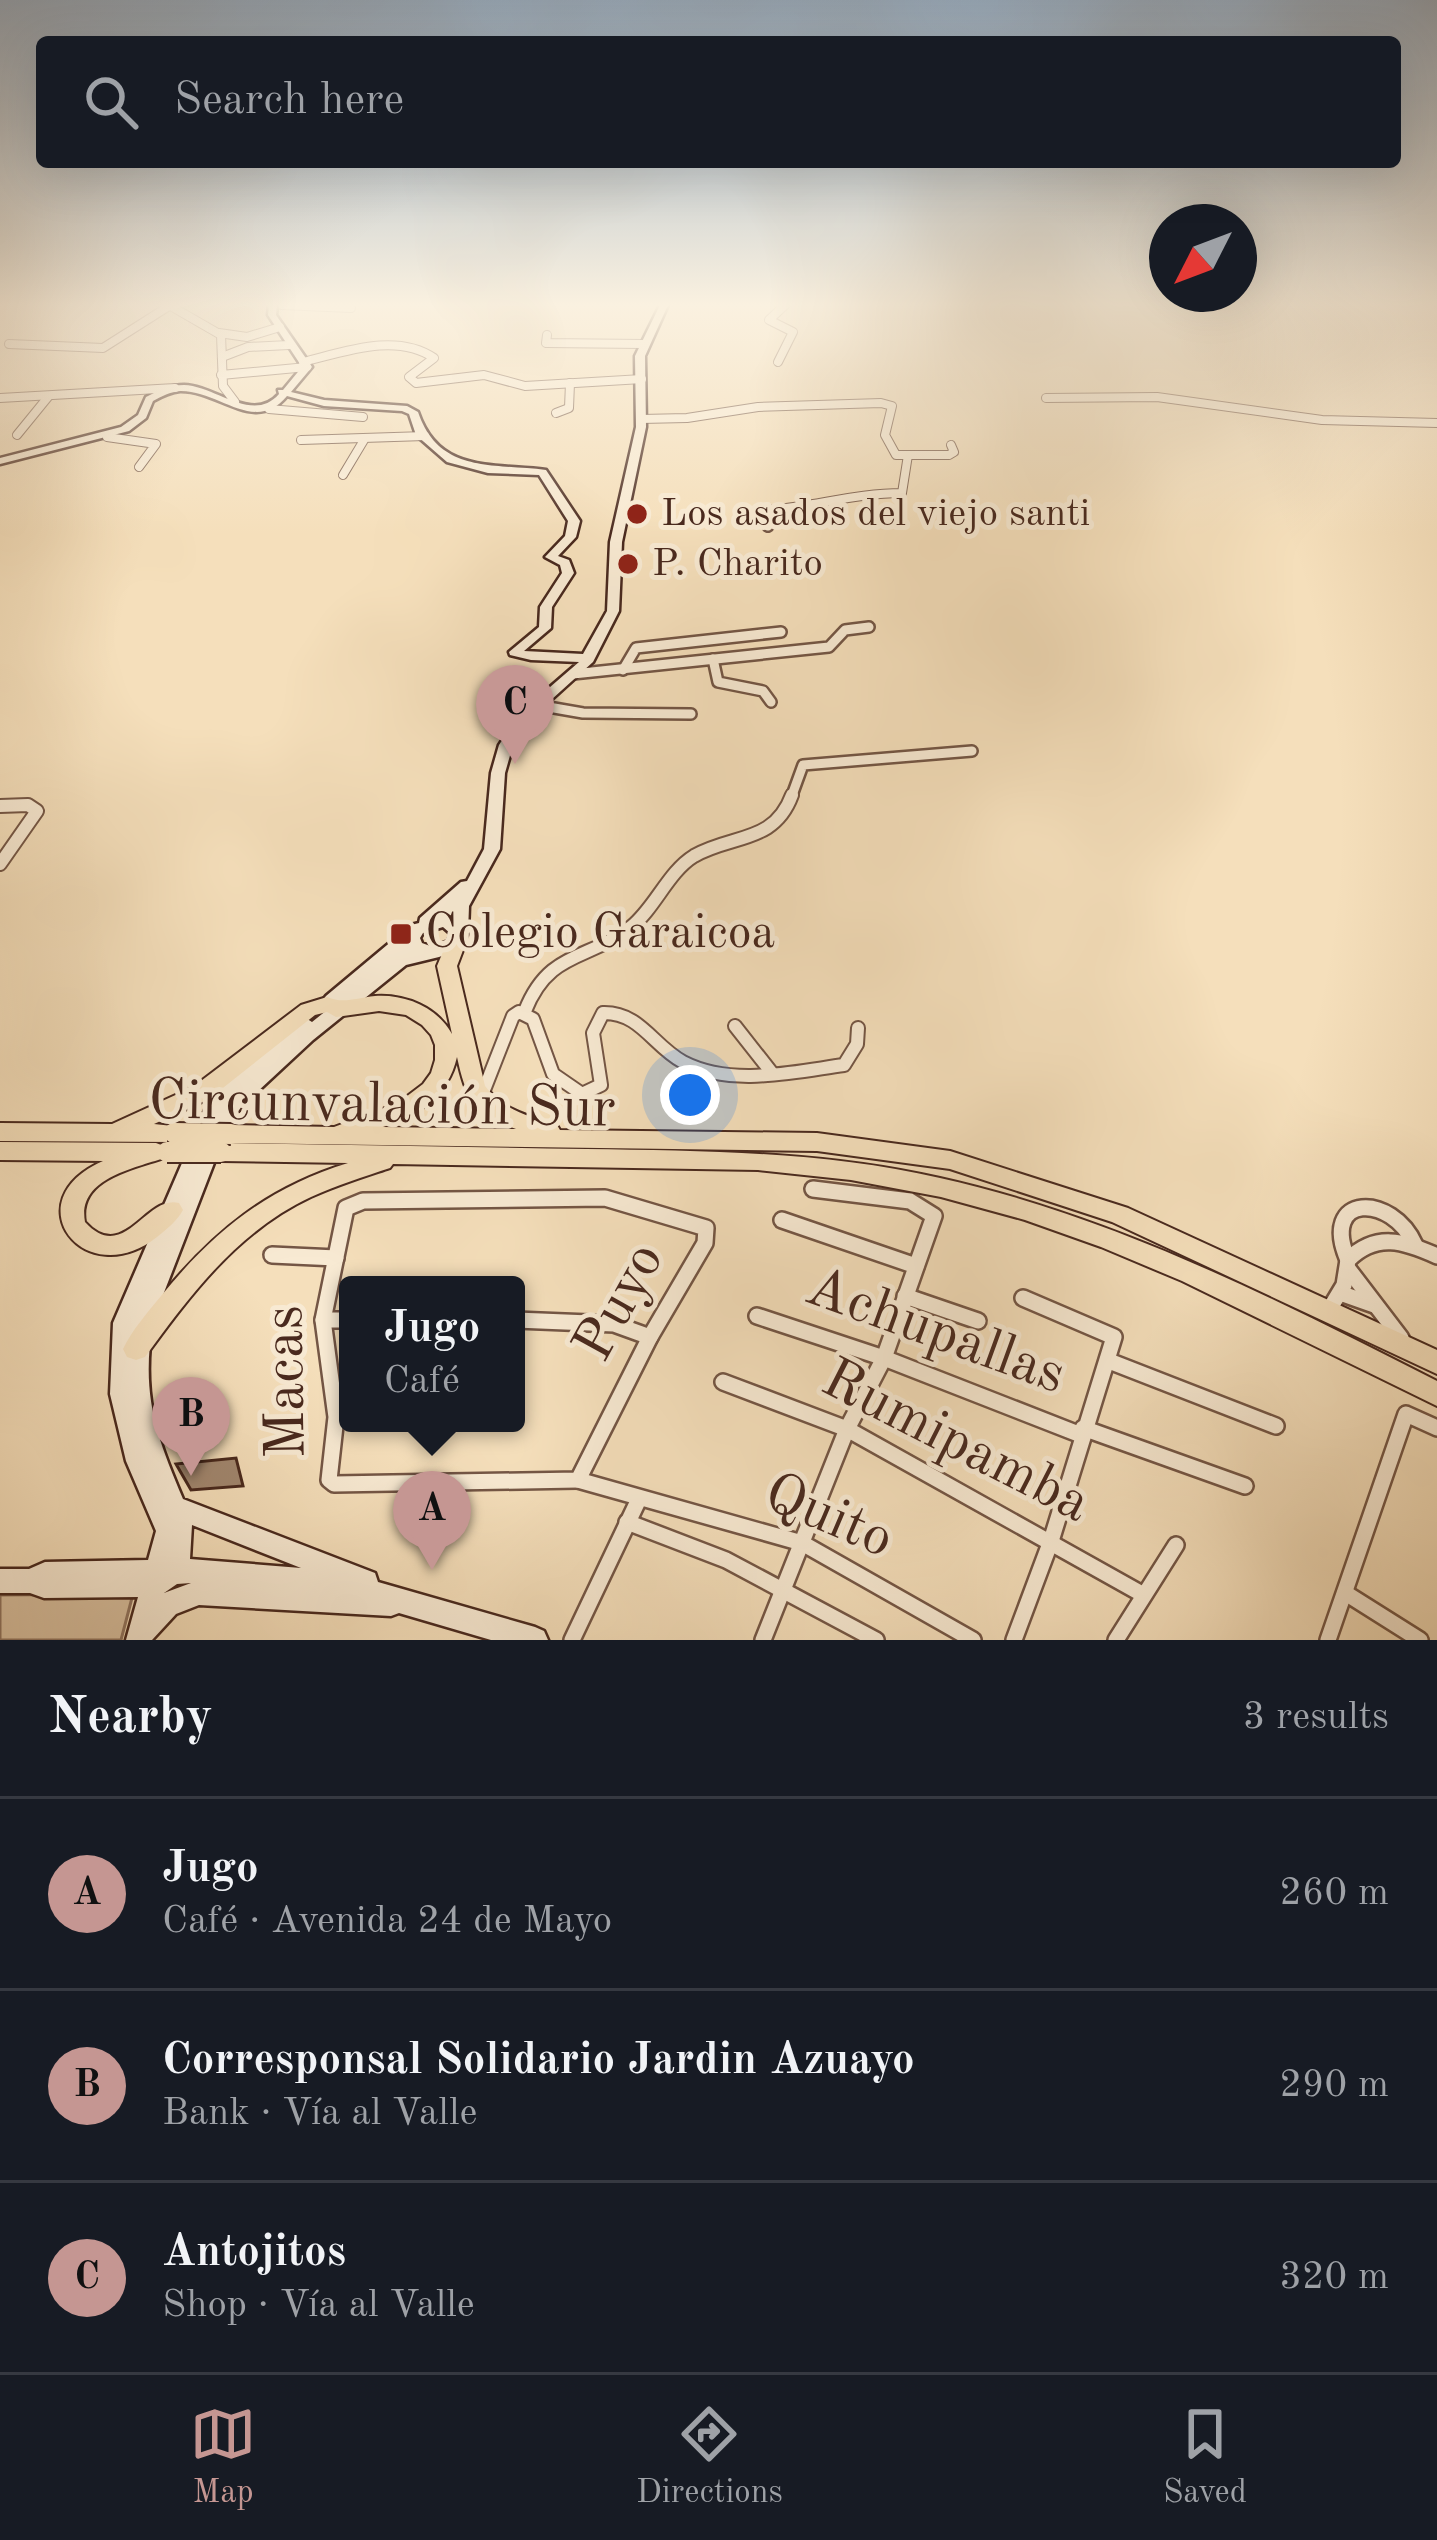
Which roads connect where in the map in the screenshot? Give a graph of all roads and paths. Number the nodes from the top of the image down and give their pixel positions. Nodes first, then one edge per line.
1 (223, 382) edge
2 (290, 382) edge
3 (502, 382) edge
4 (596, 382) edge
5 (642, 382) edge
6 (570, 383) junction
7 (178, 388) junction
8 (281, 392) junction
9 (47, 397) junction
10 (0, 398) edge
11 (1046, 398) dead end
12 (236, 402) junction
13 (269, 409) junction
14 (556, 413) dead end
15 (363, 417) dead end
16 (641, 419) junction
17 (1437, 423) edge
18 (17, 435) dead end
19 (107, 436) junction
20 (425, 436) junction
21 (301, 440) dead end
22 (364, 440) junction
23 (951, 445) dead end
24 (908, 455) junction
25 (0, 461) edge
26 (139, 467) dead end
27 (343, 475) dead end
28 (768, 526) dead end
29 (869, 627) dead end
30 (781, 632) dead end
31 (588, 659) junction
32 (713, 659) junction
33 (623, 670) junction
34 (573, 674) junction
35 (771, 703) dead end
36 (537, 705) junction
37 (691, 714) dead end
38 (972, 752) dead end
39 (0, 806) edge
40 (0, 864) edge
41 (473, 880) junction
42 (419, 927) junction
43 (449, 943) junction
44 (332, 1007) junction
45 (525, 1011) junction
46 (735, 1026) dead end
47 (858, 1028) dead end
48 (772, 1073) junction
49 (480, 1098) junction
50 (0, 1132) edge
51 (113, 1133) junction
52 (321, 1136) junction
53 (577, 1139) junction
54 (226, 1143) junction
55 (165, 1146) junction
56 (0, 1151) edge
57 (408, 1155) junction
58 (812, 1189) dead end
59 (346, 1208) joint
60 (171, 1210) junction
61 (782, 1220) dead end
62 (1414, 1245) junction
63 (272, 1255) dead end
64 (1437, 1256) edge
65 (336, 1258) junction
66 (1348, 1265) junction
67 (916, 1266) junction
68 (905, 1296) junction
69 (1023, 1298) dead end
70 (1335, 1301) junction
71 (1377, 1306) junction
72 (757, 1316) dead end
73 (525, 1319) edge
74 (323, 1320) junction
75 (339, 1320) edge
76 (979, 1321) dead end
77 (650, 1337) junction
78 (1407, 1347) junction
79 (136, 1349) junction
80 (884, 1358) junction
81 (1109, 1361) junction
82 (1437, 1362) edge
83 (722, 1382) dead end
84 (1437, 1394) edge
85 (1276, 1426) dead end
86 (1437, 1428) edge
87 (847, 1429) junction
88 (1082, 1432) junction
89 (578, 1480) junction
90 (334, 1484) joint
91 (1245, 1486) dead end
92 (639, 1499) junction
93 (176, 1507) junction
94 (627, 1522) junction
95 (1051, 1541) junction
96 (802, 1543) junction
97 (1176, 1545) dead end
98 (162, 1575) junction
99 (0, 1581) edge
100 (784, 1588) junction
101 (1142, 1594) junction
102 (1347, 1594) junction
103 (430, 1606) junction
104 (140, 1637) edge
105 (535, 1640) edge
106 (572, 1640) edge
107 (763, 1640) edge
108 (876, 1640) edge
109 (973, 1640) edge
110 (1014, 1640) edge
111 (1116, 1640) edge
112 (1328, 1640) edge
113 (1420, 1640) edge

1 - 12 street
2 - 8 main road
3 - 6 street
4 - 6 street
5 - 16 main road
6 - 14 street
7 - 9 street
7 - 12 main road
7 - 19 main road
8 - 13 main road
8 - 20 main road
9 - 10 street
9 - 18 street
11 - 17 street
12 - 13 main road
13 - 15 street
16 - 24 street
16 - 31 main road
19 - 25 main road
19 - 26 street
20 - 22 street
20 - 31 main road
21 - 22 street
22 - 27 street
23 - 24 street
24 - 28 street
29 - 32 street
30 - 33 street
31 - 34 main road
32 - 33 street
32 - 35 street
33 - 34 street
34 - 36 main road
36 - 37 street
36 - 41 main road
38 - 45 street
39 - 40 street
41 - 42 main road
41 - 43 main road
42 - 43 main road
42 - 43 main road
42 - 44 main road
43 - 44 main road
43 - 49 highway
44 - 51 highway
44 - 52 highway
44 - 60 main road
44 - 79 main road
45 - 48 street
45 - 49 street
46 - 48 street
47 - 48 street
49 - 53 highway
50 - 51 highway, Circunvalación Sur
51 - 55 highway, Circunvalación Sur
52 - 53 highway, Circunvalación Sur
52 - 54 highway, Circunvalación Sur
53 - 70 highway, Circunvalación Sur
54 - 55 highway, Circunvalación Sur, bridge
54 - 57 highway, Circunvalación Sur
55 - 56 highway, Circunvalación Sur
55 - 60 highway
57 - 79 highway
57 - 84 highway, Circunvalación Sur
58 - 67 street
59 - 65 street, Macas
59 - 77 street, Puyo
60 - 98 main road
61 - 67 street
62 - 64 street
62 - 66 street
62 - 66 street
63 - 65 street
65 - 74 street, Macas
66 - 70 street
66 - 71 street
67 - 68 street
68 - 76 street
68 - 80 street
69 - 81 street
70 - 71 street
70 - 78 highway, Circunvalación Sur
71 - 78 street
72 - 80 street, Achupallas
73 - 77 street
74 - 75 street
74 - 90 street, Macas
77 - 89 street, Puyo
78 - 82 highway, Circunvalación Sur
79 - 93 main road
80 - 87 street
80 - 88 street, Achupallas
81 - 85 street
81 - 88 street
83 - 87 street, Rumipamba
86 - 102 street
87 - 95 street, Rumipamba
87 - 96 street
88 - 91 street, Achupallas
88 - 95 street
89 - 90 street, Quito
89 - 92 street, Quito
92 - 94 street
92 - 96 street, Quito
93 - 98 main road
93 - 103 main road
94 - 100 street, Quito
94 - 106 street
95 - 101 street, Rumipamba
95 - 110 street
96 - 100 street
96 - 109 street, Quito
97 - 101 street
98 - 99 main road
98 - 103 main road
98 - 104 main road
100 - 107 street
100 - 108 street, Quito
101 - 111 street
102 - 112 street
102 - 113 street
103 - 104 main road
103 - 105 main road

